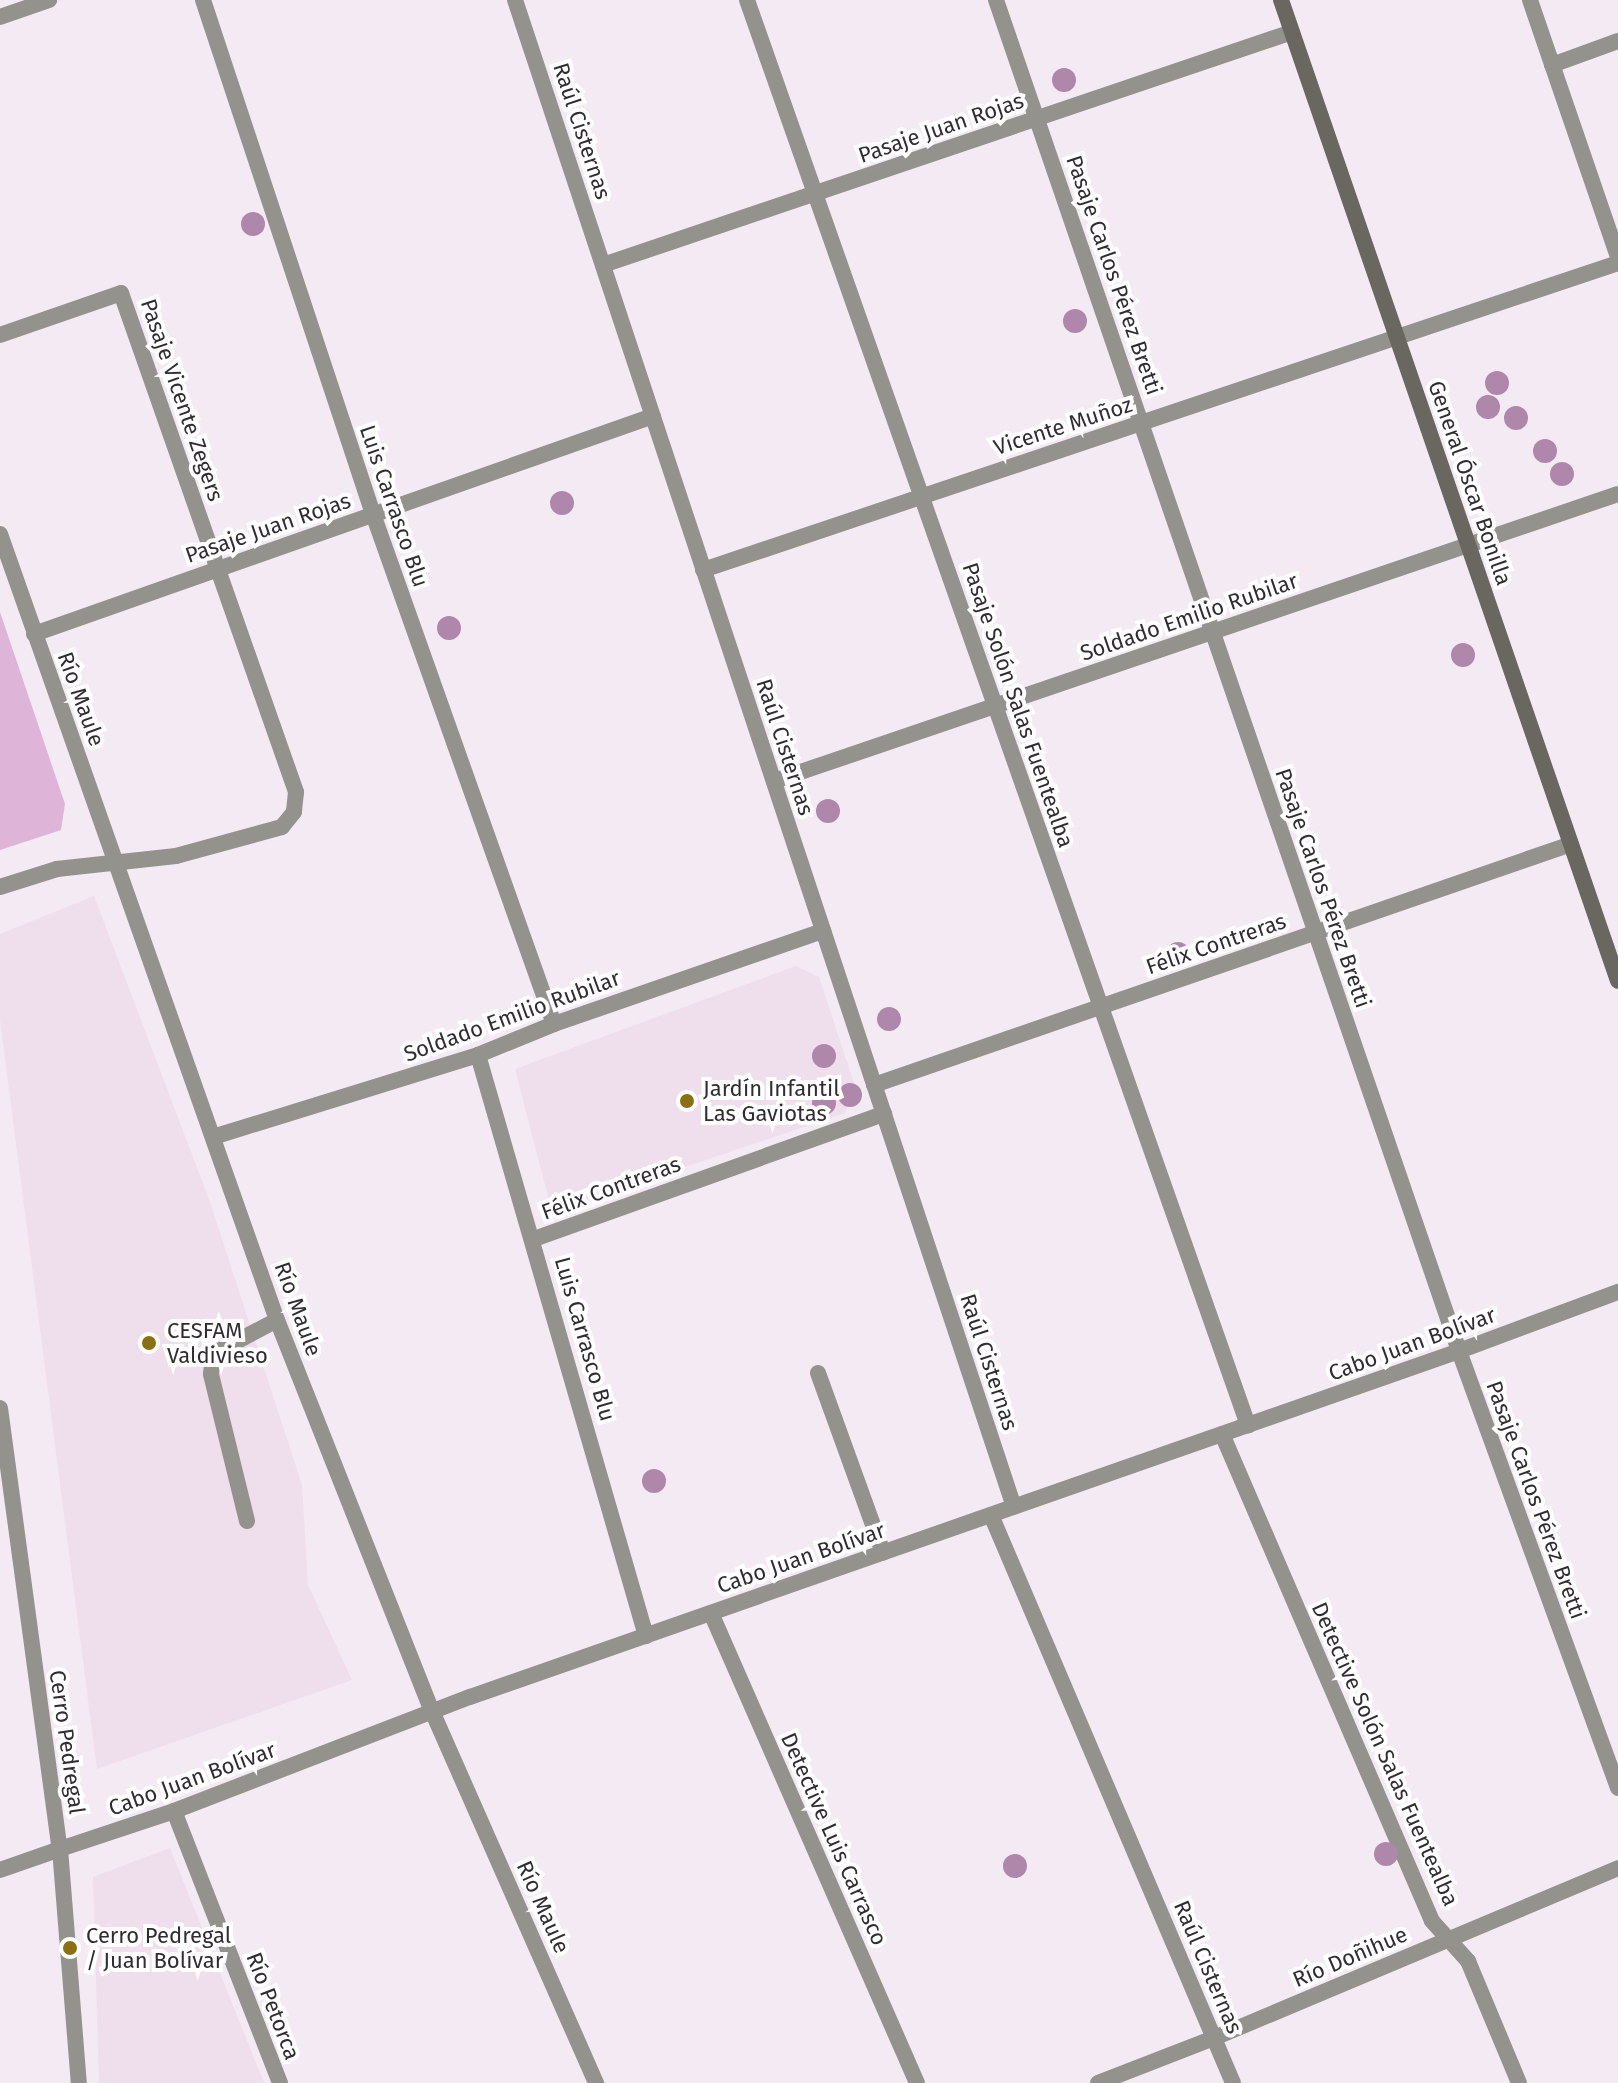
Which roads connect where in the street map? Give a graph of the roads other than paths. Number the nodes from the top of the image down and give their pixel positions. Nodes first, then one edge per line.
1 (49, 0) edge
2 (203, 0) edge
3 (515, 0) edge
4 (747, 0) edge
5 (996, 0) edge
6 (1281, 0) edge
7 (1530, 0) edge
8 (0, 17) edge
9 (1292, 32) junction
10 (1618, 41) edge
11 (1552, 65) junction
12 (1036, 118) junction
13 (815, 193) junction
14 (1618, 257) edge
15 (1618, 263) edge
16 (603, 265) junction
17 (0, 335) edge
18 (1397, 337) junction
19 (653, 416) junction
20 (1141, 423) junction
21 (1618, 494) edge
22 (921, 497) junction
23 (373, 514) junction
24 (0, 534) edge
25 (1468, 545) junction
26 (218, 569) junction
27 (703, 570) junction
28 (1212, 633) junction
29 (34, 634) junction
30 (995, 706) junction
31 (774, 781) junction
32 (1571, 844) junction
33 (116, 860) junction
34 (0, 887) edge
35 (823, 931) junction
36 (1315, 933) junction
37 (1618, 981) edge
38 (1101, 1007) junction
39 (554, 1024) junction
40 (478, 1055) junction
41 (874, 1085) junction
42 (884, 1114) junction
43 (213, 1137) junction
44 (534, 1239) junction
45 (1618, 1292) edge
46 (277, 1320) junction
47 (1459, 1351) junction
48 (818, 1373) dead end
49 (0, 1408) edge
50 (1248, 1425) junction
51 (1222, 1434) junction
52 (1014, 1507) junction
53 (991, 1515) junction
54 (247, 1521) dead end
55 (883, 1553) junction
56 (711, 1613) junction
57 (646, 1636) junction
58 (432, 1711) junction
59 (1618, 1788) edge
60 (174, 1811) junction
61 (60, 1849) junction
62 (1618, 1868) edge
63 (0, 1870) edge
64 (1448, 1939) junction
65 (1214, 2038) junction
66 (79, 2083) edge
67 (280, 2083) edge
68 (596, 2083) edge
69 (917, 2083) edge
70 (1098, 2083) edge
71 (1233, 2083) edge
72 (1519, 2083) edge

1 - 8 street
2 - 23 street, Luis Carrasco Blu
3 - 16 street, Raúl Cisternas
4 - 13 street, Pasaje Solón Salas Fuentealba
5 - 12 street, Pasaje Carlos Pérez Bretti
6 - 9 main road, General Óscar Bonilla
7 - 11 street
9 - 12 street, Pasaje Juan Rojas
9 - 18 main road, General Óscar Bonilla
10 - 11 street
11 - 14 street
12 - 13 street, Pasaje Juan Rojas
12 - 20 street, Pasaje Carlos Pérez Bretti
13 - 16 street, Pasaje Juan Rojas
13 - 22 street, Pasaje Solón Salas Fuentealba
15 - 18 street, Vicente Muñoz
16 - 19 street, Raúl Cisternas
17 - 26 street, Pasaje Vicente Zegers
18 - 20 street, Vicente Muñoz
18 - 25 main road, General Óscar Bonilla
19 - 23 street, Pasaje Juan Rojas
19 - 27 street, Raúl Cisternas
20 - 22 street, Vicente Muñoz
20 - 28 street, Pasaje Carlos Pérez Bretti
21 - 25 street, Soldado Emilio Rubilar
22 - 27 street, Vicente Muñoz
22 - 30 street, Pasaje Solón Salas Fuentealba
23 - 26 street, Pasaje Juan Rojas
23 - 39 street, Luis Carrasco Blu
24 - 29 street, Río Maule
25 - 28 street, Soldado Emilio Rubilar
25 - 32 main road, General Óscar Bonilla
26 - 29 street, Pasaje Juan Rojas
26 - 33 street, Pasaje Vicente Zegers
27 - 31 street, Raúl Cisternas
28 - 30 street, Soldado Emilio Rubilar
28 - 36 street, Pasaje Carlos Pérez Bretti
29 - 33 street, Río Maule
30 - 31 street, Soldado Emilio Rubilar
30 - 38 street, Pasaje Solón Salas Fuentealba
31 - 35 street, Raúl Cisternas
32 - 36 street, Félix Contreras
32 - 37 main road, General Óscar Bonilla
33 - 34 street
33 - 43 street, Río Maule
35 - 39 street, Soldado Emilio Rubilar
35 - 41 street, Raúl Cisternas
36 - 38 street, Félix Contreras
36 - 47 street, Pasaje Carlos Pérez Bretti
38 - 41 street, Félix Contreras
38 - 50 street, Pasaje Solón Salas Fuentealba
39 - 40 street, Soldado Emilio Rubilar
40 - 43 street, Soldado Emilio Rubilar
40 - 44 street, Luis Carrasco Blu
41 - 42 street, Raúl Cisternas
42 - 44 street, Félix Contreras
42 - 52 street, Raúl Cisternas
43 - 46 street, Río Maule
44 - 57 street, Luis Carrasco Blu
45 - 47 street, Cabo Juan Bolívar
46 - 54 street
46 - 58 street, Río Maule
47 - 50 street, Cabo Juan Bolívar
47 - 59 street, Pasaje Carlos Pérez Bretti
48 - 55 street
49 - 61 street, Cerro Pedregal
50 - 51 street, Cabo Juan Bolívar
51 - 52 street, Cabo Juan Bolívar
51 - 64 street, Detective Solón Salas Fuentealba
52 - 53 street, Cabo Juan Bolívar
53 - 55 street, Cabo Juan Bolívar
53 - 65 street, Raúl Cisternas
55 - 56 street, Cabo Juan Bolívar
56 - 57 street, Cabo Juan Bolívar
56 - 69 street, Detective Luis Carrasco
57 - 58 street, Cabo Juan Bolívar
58 - 60 street, Cabo Juan Bolívar
58 - 68 street, Río Maule
60 - 61 street, Cabo Juan Bolívar
60 - 67 street, Río Petorca
61 - 63 street, Cabo Juan Bolívar
61 - 66 street, Cerro Pedregal
62 - 64 street, Río Doñihue
64 - 65 street, Río Doñihue
64 - 72 street, Detective Solón Salas Fuentealba
65 - 70 street, Río Doñihue
65 - 71 street, Raúl Cisternas

